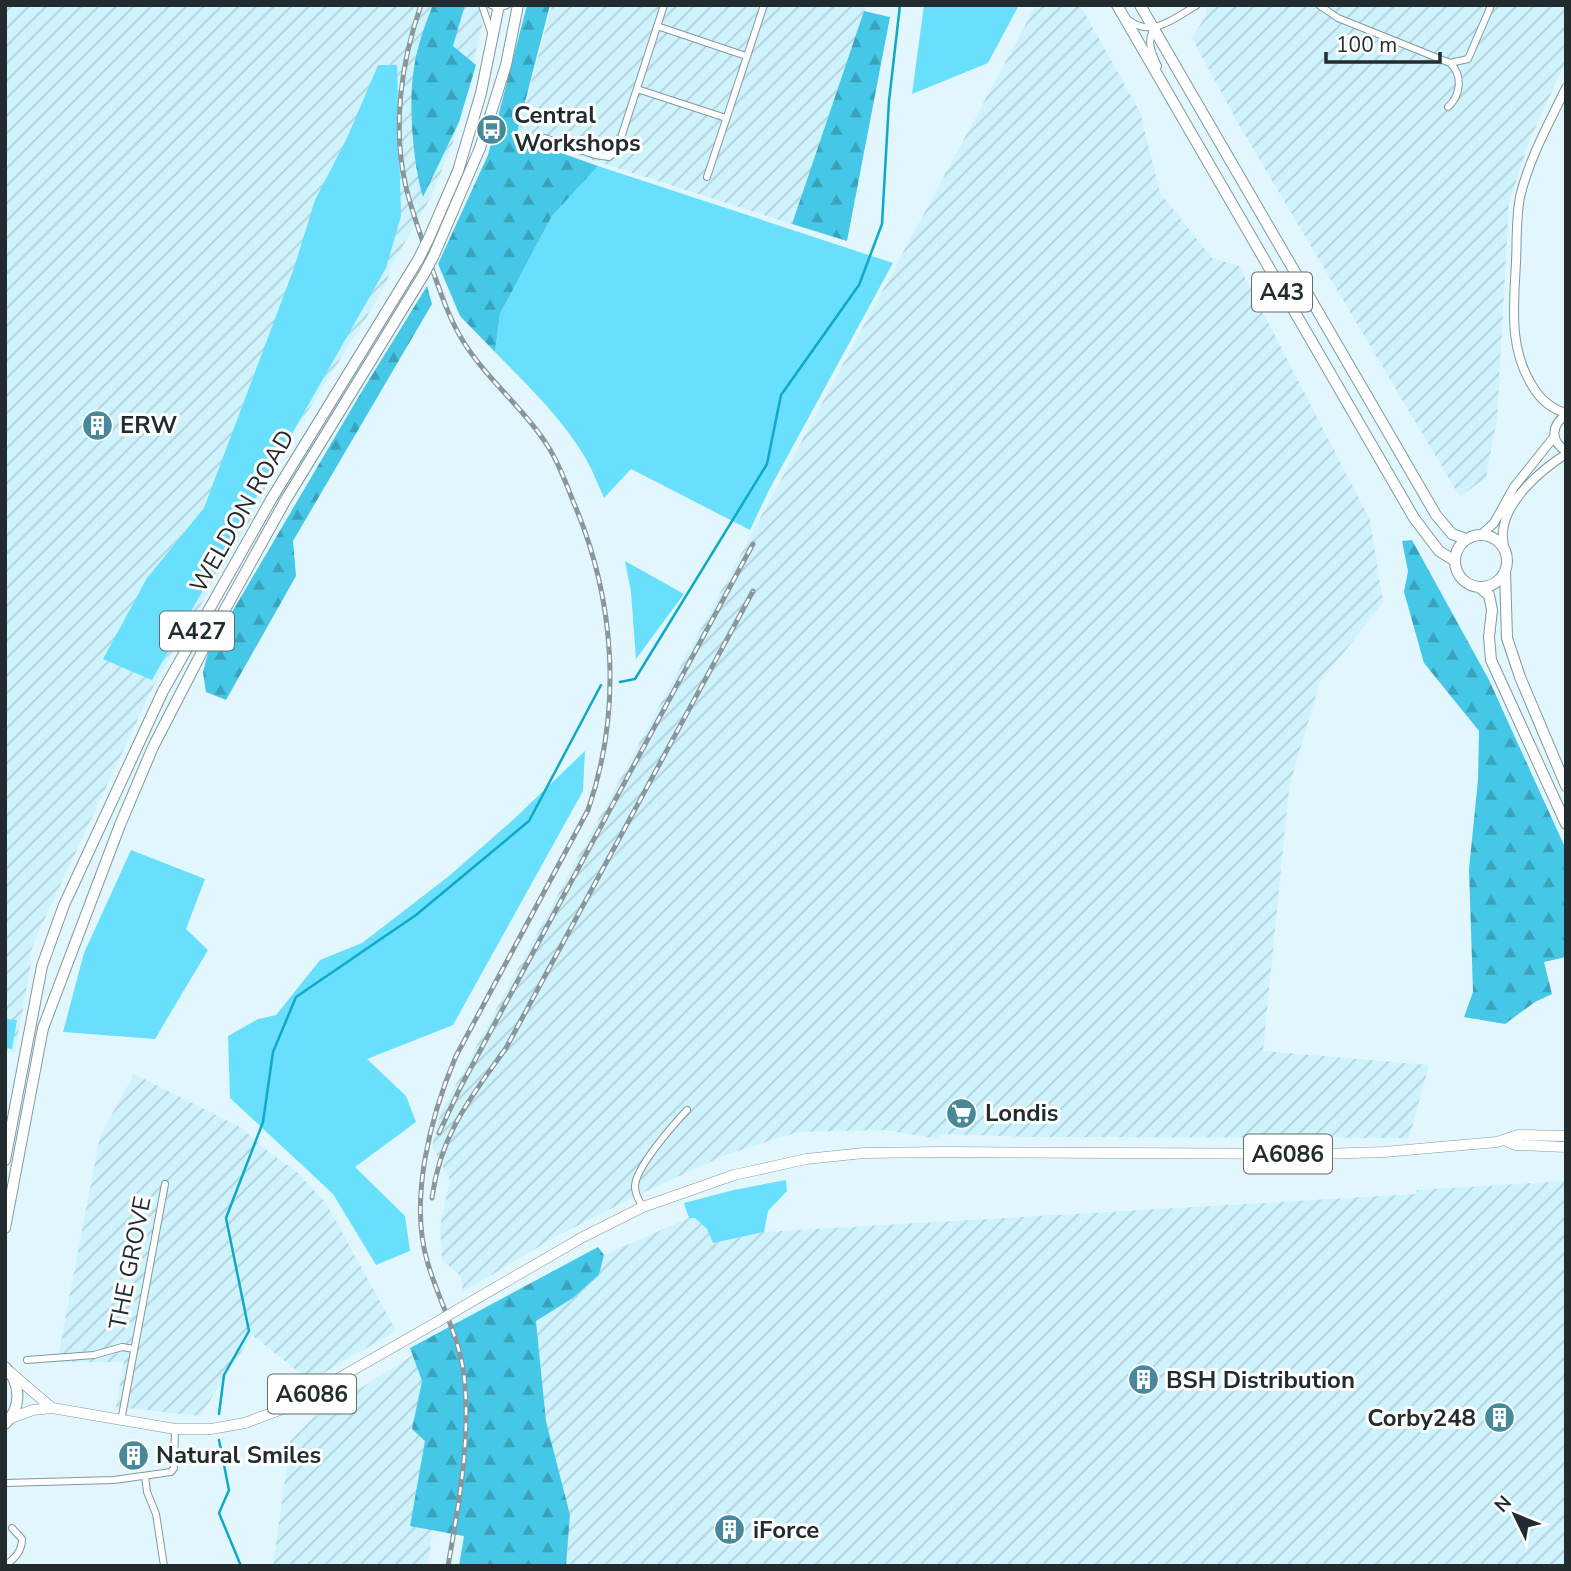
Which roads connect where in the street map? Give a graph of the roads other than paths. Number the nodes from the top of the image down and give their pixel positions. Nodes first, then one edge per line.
1 (482, 5) edge
2 (518, 5) edge
3 (664, 5) edge
4 (764, 5) edge
5 (1140, 5) edge
6 (1197, 5) edge
7 (1319, 5) edge
8 (499, 6) edge
9 (1490, 8) dead end
10 (1119, 9) edge
11 (657, 26) junction
12 (1154, 29) junction
13 (492, 38) junction
14 (746, 56) junction
15 (1450, 63) junction
16 (1566, 88) edge
17 (637, 89) junction
18 (1170, 98) junction
19 (1448, 107) dead end
20 (726, 118) junction
21 (545, 138) dead end
22 (707, 177) dead end
23 (1548, 406) junction
24 (1566, 414) edge
25 (1556, 424) junction
26 (1554, 437) junction
27 (1566, 452) edge
28 (1481, 534) junction
29 (1466, 539) junction
30 (1504, 548) junction
31 (1455, 561) junction
32 (1505, 570) junction
33 (1479, 587) junction
34 (1566, 786) edge
35 (1566, 824) edge
36 (687, 1110) dead end
37 (1566, 1136) edge
38 (1506, 1140) junction
39 (1566, 1147) edge
40 (5, 1160) edge
41 (164, 1184) dead end
42 (643, 1208) junction
43 (5, 1228) edge
44 (134, 1349) junction
45 (27, 1360) dead end
46 (8, 1369) edge
47 (52, 1408) junction
48 (8, 1421) edge
49 (121, 1421) junction
50 (175, 1429) junction
51 (145, 1476) junction
52 (5, 1483) edge
53 (12, 1528) dead end
54 (5, 1565) edge
55 (164, 1566) edge

1 - 13 street
2 - 43 highway, WELDON ROAD / A427, bridge
3 - 11 street
4 - 14 street
5 - 12 highway, A43
6 - 12 street
7 - 15 street
8 - 13 highway, A427
9 - 15 street
10 - 12 street
10 - 18 highway, A43
11 - 14 street
11 - 17 street
12 - 18 street
12 - 29 highway, A43
13 - 40 highway, WELDON ROAD / A427, bridge
14 - 20 street
15 - 19 street
16 - 23 street
17 - 20 street
17 - 21 street
18 - 31 highway, A43
20 - 22 street
23 - 24 street
23 - 25 street
24 - 25 street
25 - 26 street
26 - 27 street
26 - 28 street
27 - 30 street
28 - 29 highway
28 - 30 highway
29 - 31 highway
30 - 32 highway
31 - 33 highway, A43
32 - 33 highway
32 - 34 highway
33 - 35 highway, A43
36 - 42 street
37 - 38 main road, A6086
38 - 39 main road
38 - 42 main road, A6086
41 - 44 street, THE GROVE
42 - 50 main road, A6086, bridge
44 - 45 street, THE GROVE
44 - 49 street, THE GROVE
46 - 47 main road
46 - 48 highway
47 - 48 main road, A6086
47 - 49 main road, A6086
49 - 50 main road, A6086
50 - 51 street
51 - 52 street
51 - 55 street
53 - 54 street

